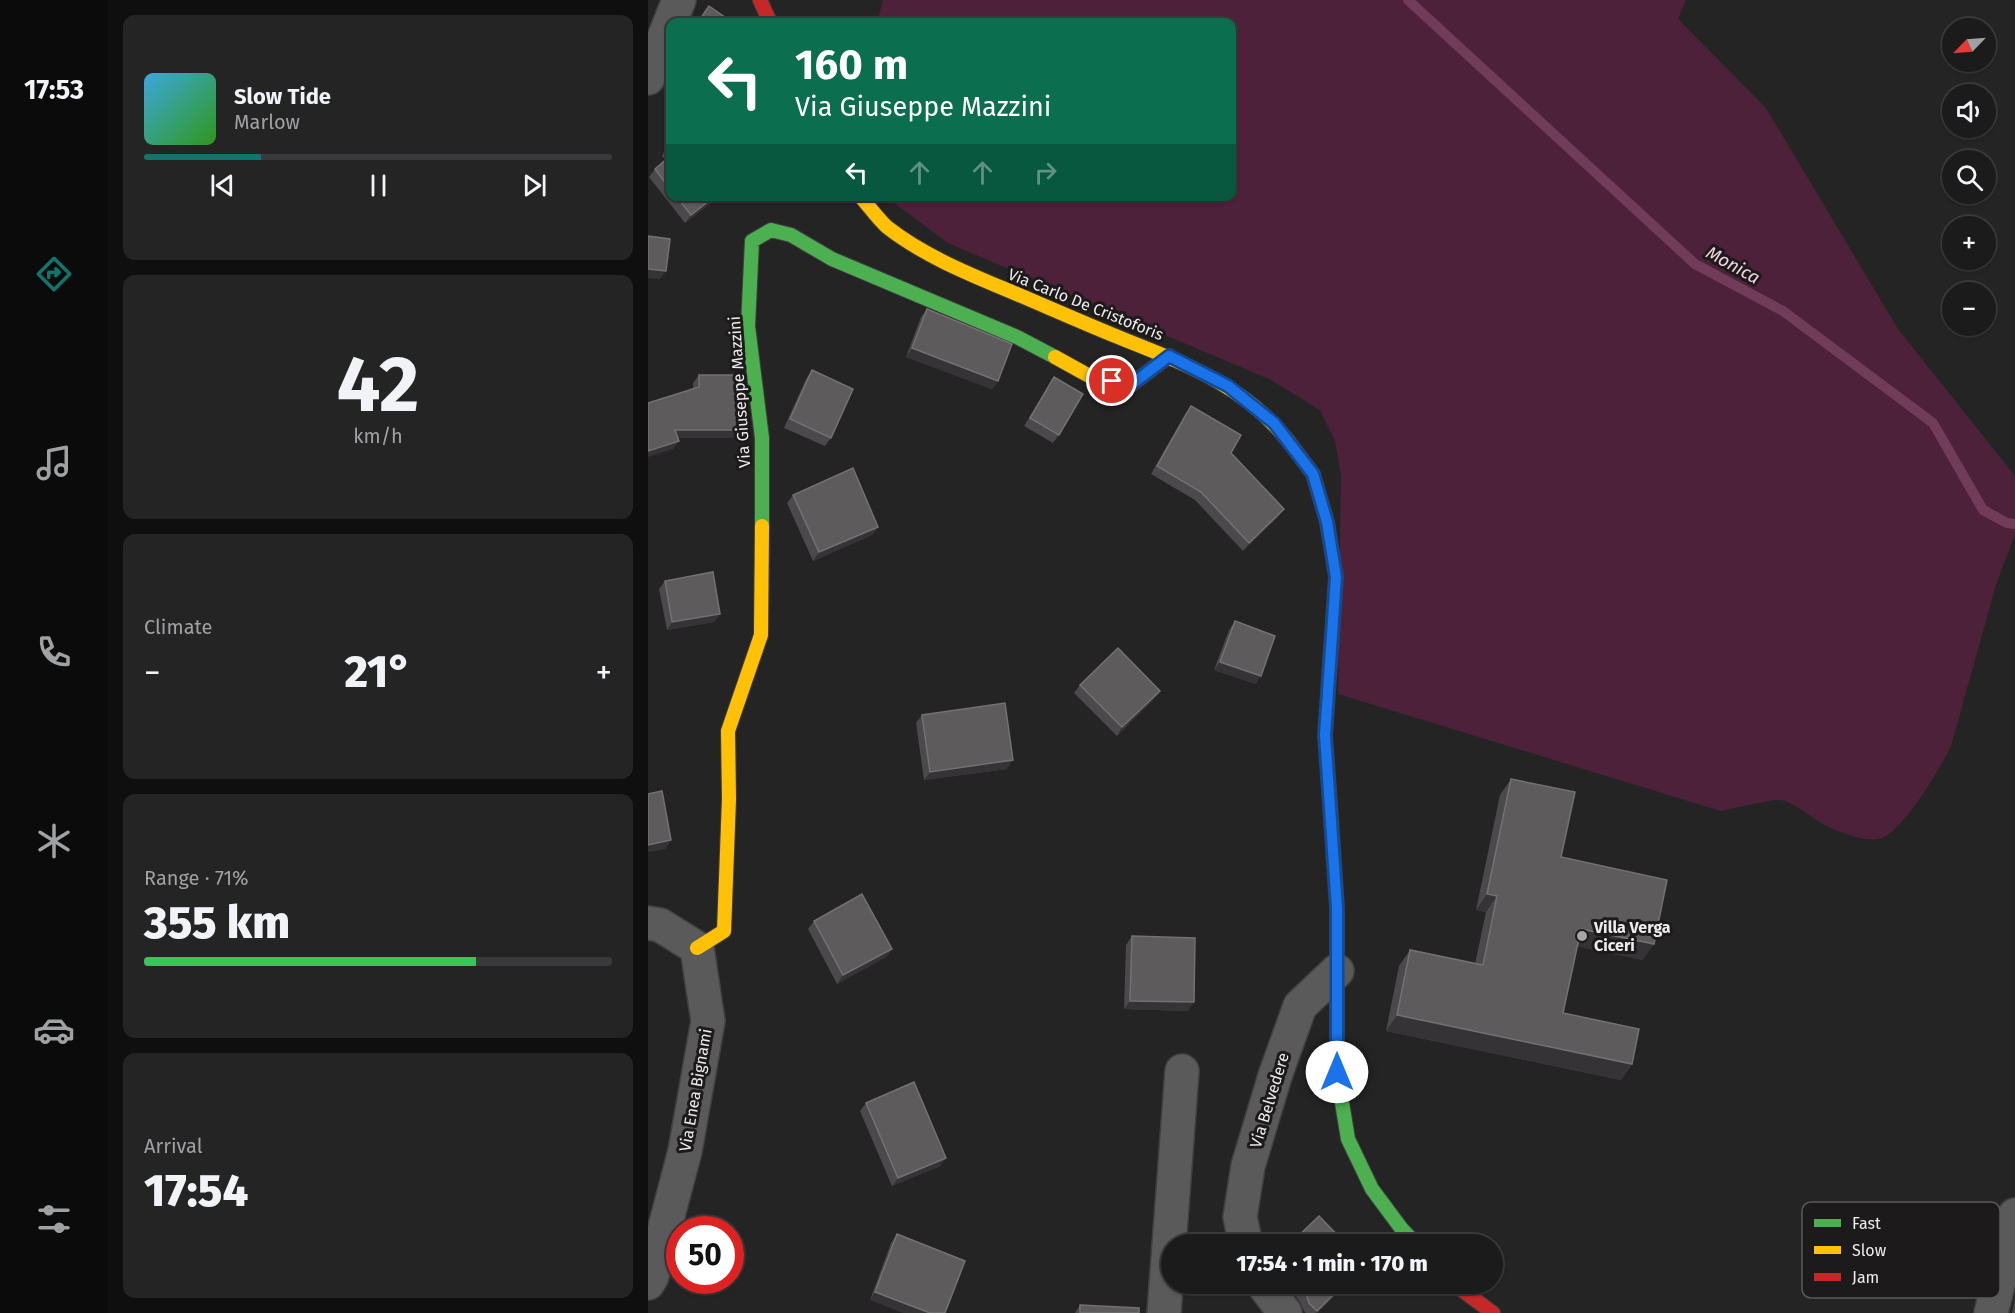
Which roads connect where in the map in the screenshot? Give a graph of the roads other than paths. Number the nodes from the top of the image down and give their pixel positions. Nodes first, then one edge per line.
1 (678, 0) edge
2 (759, 0) edge
3 (671, 18) edge
4 (768, 18) edge
5 (666, 31) edge
6 (648, 78) edge
7 (864, 201) edge
8 (1169, 356) junction
9 (648, 923) edge
10 (697, 948) junction
11 (1337, 971) junction
12 (1182, 1071) dead end
13 (2015, 1215) edge
14 (1244, 1234) edge
15 (1407, 1234) edge
16 (2000, 1276) edge
17 (648, 1283) edge
18 (1271, 1294) edge
19 (1467, 1294) edge
20 (1995, 1298) edge
21 (1164, 1313) edge
22 (1285, 1313) edge
23 (1493, 1313) edge
24 (1991, 1313) edge

1 - 3 street
2 - 4 main road
5 - 6 street
7 - 8 main road, Via Carlo De Cristoforis
8 - 10 main road, Via Giuseppe Mazzini
8 - 11 main road, Via Carlo De Cristoforis
9 - 10 street
10 - 17 street, Via Enea Bignami
11 - 14 street, Via Belvedere
11 - 15 main road, Via Carlo De Cristoforis
12 - 21 street
13 - 16 street
18 - 22 street
19 - 23 main road
20 - 24 street

